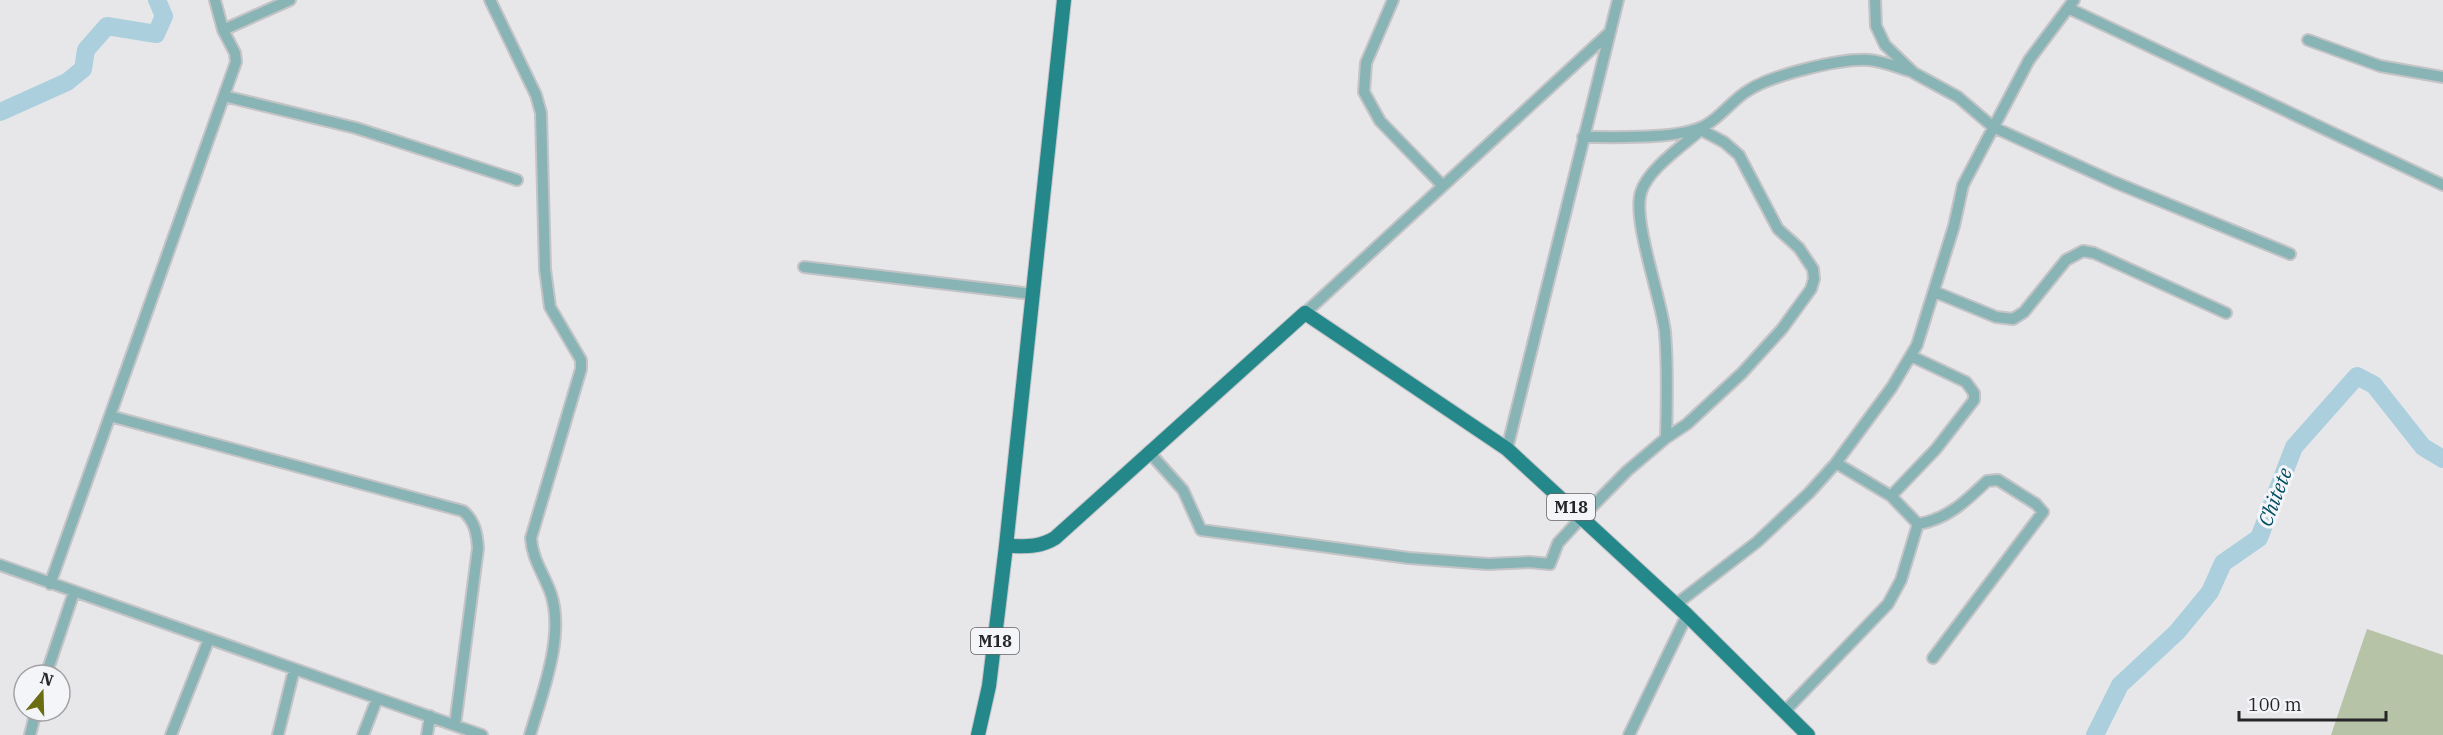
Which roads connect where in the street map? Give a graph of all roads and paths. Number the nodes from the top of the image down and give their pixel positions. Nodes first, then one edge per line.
1 (215, 0) edge
2 (290, 0) edge
3 (490, 0) edge
4 (1064, 0) edge
5 (1393, 0) edge
6 (1618, 0) edge
7 (1875, 0) edge
8 (2071, 4) edge
9 (223, 30) junction
10 (1610, 32) junction
11 (2308, 40) dead end
12 (1914, 73) junction
13 (2443, 77) edge
14 (224, 96) junction
15 (1994, 127) junction
16 (1703, 128) junction
17 (1583, 137) junction
18 (517, 180) dead end
19 (1442, 185) junction
20 (2443, 185) edge
21 (2290, 254) dead end
22 (804, 267) dead end
23 (1935, 292) junction
24 (1032, 294) junction
25 (1305, 313) junction
26 (2226, 313) dead end
27 (1911, 356) junction
28 (110, 416) junction
29 (1666, 438) junction
30 (1507, 449) junction
31 (1149, 452) junction
32 (1836, 463) junction
33 (1891, 496) junction
34 (1582, 517) junction
35 (1918, 524) junction
36 (1006, 546) junction
37 (0, 565) edge
38 (50, 584) junction
39 (74, 592) junction
40 (1675, 605) junction
41 (1687, 615) junction
42 (209, 639) junction
43 (1933, 658) dead end
44 (50, 663) edge
45 (294, 670) junction
46 (376, 699) junction
47 (1784, 712) junction
48 (430, 716) junction
49 (455, 725) junction
50 (171, 735) edge
51 (278, 735) edge
52 (363, 735) edge
53 (427, 735) edge
54 (482, 735) edge
55 (530, 735) edge
56 (978, 735) edge
57 (1629, 735) edge
58 (1808, 735) edge

1 - 9 street
2 - 9 street
3 - 55 street
4 - 24 main road
5 - 19 street
6 - 10 street
7 - 12 street
8 - 15 street
8 - 20 street
9 - 14 street
10 - 17 street
10 - 19 street
11 - 13 street
12 - 15 street
12 - 16 street
14 - 18 street
14 - 28 street
15 - 21 street
15 - 23 street
16 - 17 street
16 - 29 street
16 - 29 street
17 - 30 street
19 - 25 street
22 - 24 street
23 - 26 street
23 - 27 street
24 - 36 main road
25 - 30 main road, M18
25 - 31 main road
27 - 32 street
27 - 33 street
28 - 38 street
28 - 49 street
29 - 34 street
30 - 34 main road, M18
31 - 34 street
31 - 36 main road
32 - 33 street
32 - 40 street
33 - 35 street
34 - 40 main road, M18
35 - 43 street
35 - 47 street
36 - 56 main road, M18
37 - 38 street
38 - 39 street
39 - 42 street
39 - 44 street
40 - 41 main road, M18
41 - 47 main road, M18
41 - 57 street
42 - 45 street
42 - 50 street
45 - 46 street
45 - 51 street
46 - 48 street
46 - 52 street
47 - 58 main road, M18
48 - 49 street
48 - 53 street
49 - 54 street

